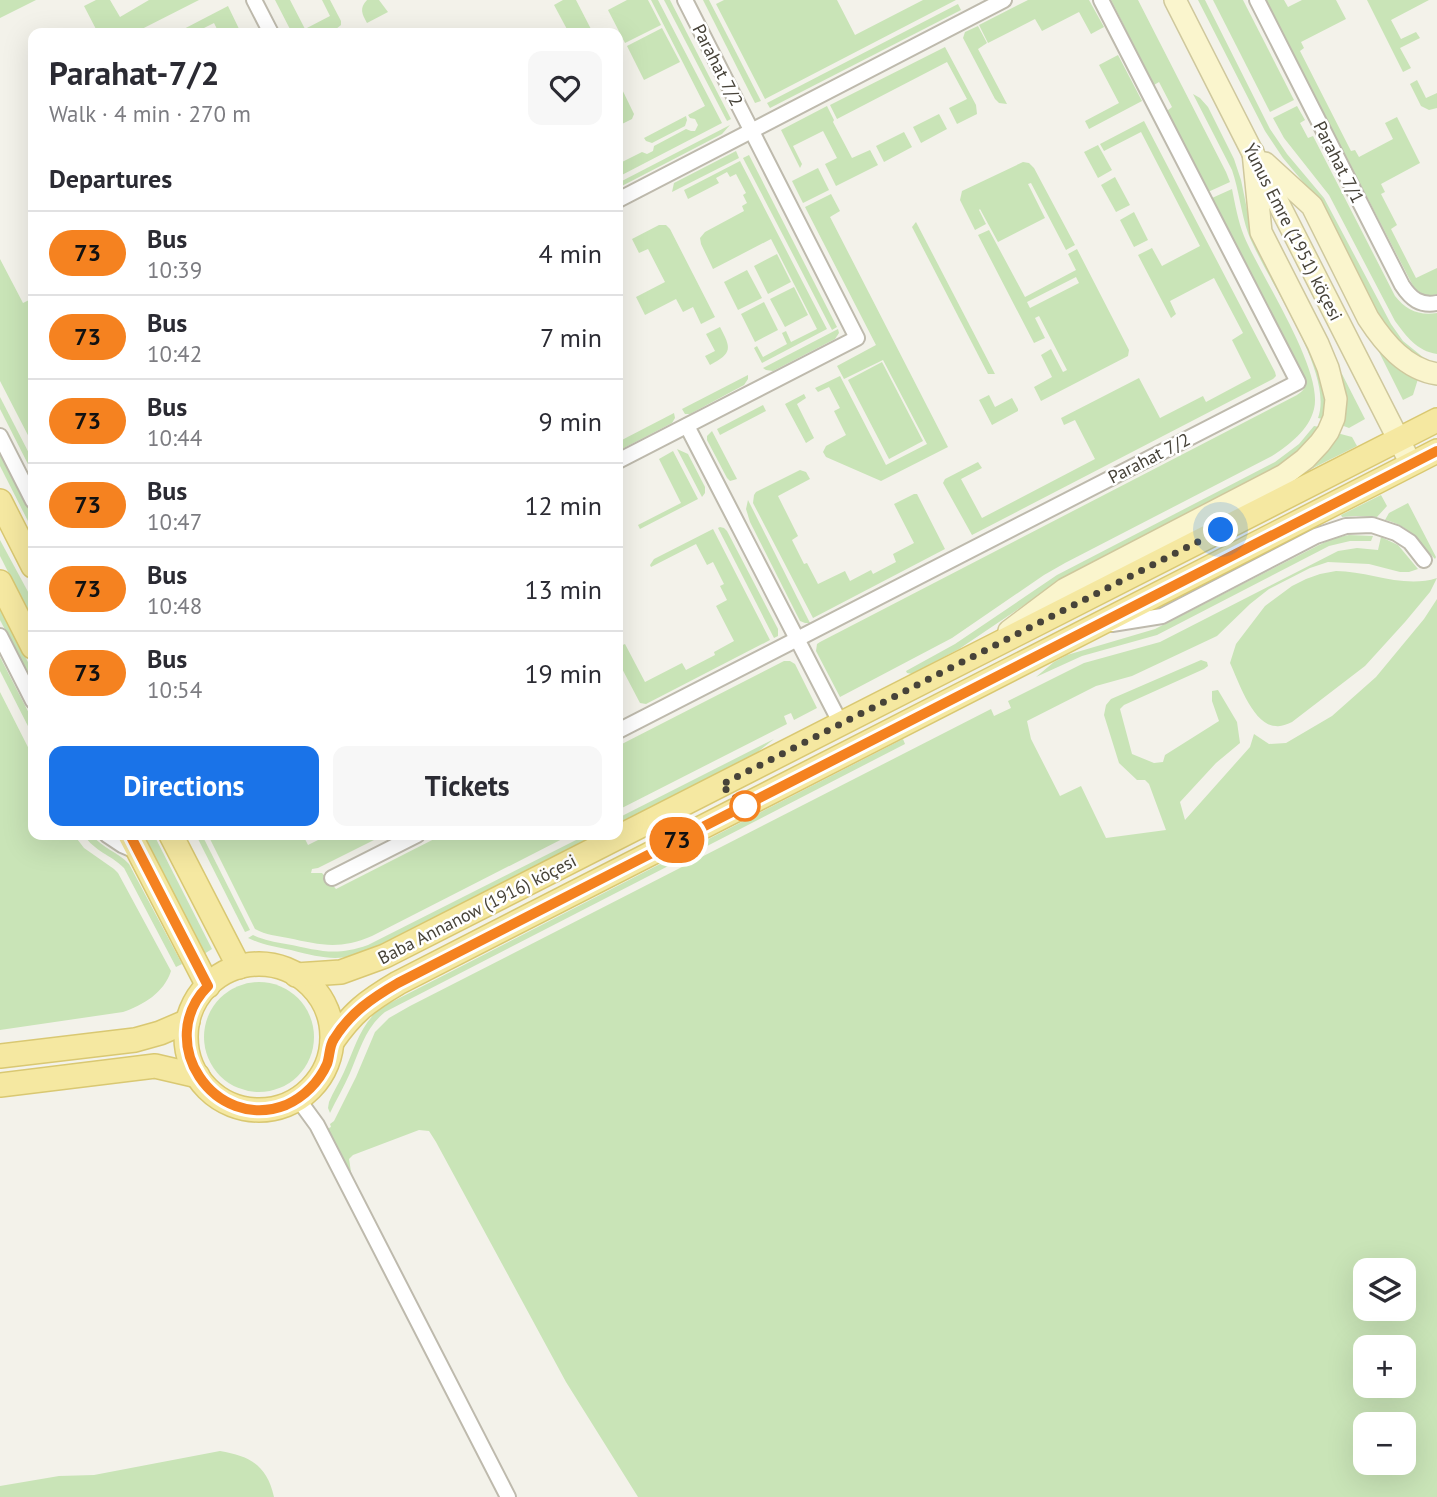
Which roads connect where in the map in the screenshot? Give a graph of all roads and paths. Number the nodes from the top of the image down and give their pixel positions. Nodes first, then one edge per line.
1 (254, 0) edge
2 (685, 0) edge
3 (1004, 0) edge
4 (1101, 0) edge
5 (1175, 0) edge
6 (1256, 0) edge
7 (268, 28) edge
8 (751, 131) junction
9 (1253, 152) junction
10 (623, 197) edge
11 (1437, 303) edge
12 (1437, 374) edge
13 (1437, 420) edge
14 (687, 426) junction
15 (0, 436) edge
16 (1398, 440) junction
17 (1437, 451) edge
18 (623, 458) edge
19 (1411, 464) junction
20 (28, 491) edge
21 (0, 501) edge
22 (28, 556) edge
23 (1424, 561) dead end
24 (0, 582) edge
25 (1093, 627) junction
26 (0, 636) edge
27 (28, 637) edge
28 (797, 639) junction
29 (977, 655) junction
30 (28, 691) edge
31 (841, 724) junction
32 (623, 728) edge
33 (623, 835) edge
34 (114, 840) edge
35 (174, 840) edge
36 (407, 840) edge
37 (613, 840) edge
38 (134, 843) edge
39 (332, 878) dead end
40 (239, 967) junction
41 (296, 975) junction
42 (208, 986) junction
43 (188, 1021) junction
44 (331, 1042) junction
45 (0, 1056) edge
46 (198, 1076) junction
47 (0, 1085) edge
48 (298, 1099) junction
49 (508, 1497) edge

1 - 7 street
2 - 8 street, Parahat 7/2
3 - 8 street
4 - 28 street, Parahat 7/2
5 - 9 street, Ýunus Emre (1951) köçesi
6 - 11 street, Parahat 7/1
8 - 10 street
8 - 14 street, Parahat 7/2
9 - 12 street
9 - 16 street, Ýunus Emre (1951) köçesi
9 - 29 street
13 - 16 main road, Baba Annanow (1916) köçesi
14 - 18 street, Parahat 7/2
14 - 28 street
15 - 20 street
16 - 19 street, Ýunus Emre (1951) köçesi
16 - 29 main road, Baba Annanow (1916) köçesi
17 - 19 main road, Baba Annanow (1916) köçesi
19 - 25 main road, Baba Annanow (1916) köçesi
21 - 22 main road
23 - 25 street
24 - 27 main road
25 - 44 main road, Baba Annanow (1916) köçesi
26 - 30 street
28 - 31 street
28 - 32 street, Parahat 7/2
29 - 31 main road, Baba Annanow (1916) köçesi
31 - 33 main road, Baba Annanow (1916) köçesi
34 - 38 street
35 - 40 main road
36 - 39 street
37 - 41 main road, Baba Annanow (1916) köçesi
38 - 42 main road
40 - 41 main road
40 - 42 main road
41 - 44 main road
42 - 43 main road
43 - 45 main road
43 - 46 main road
44 - 48 main road
46 - 47 main road
46 - 48 main road
48 - 49 street

